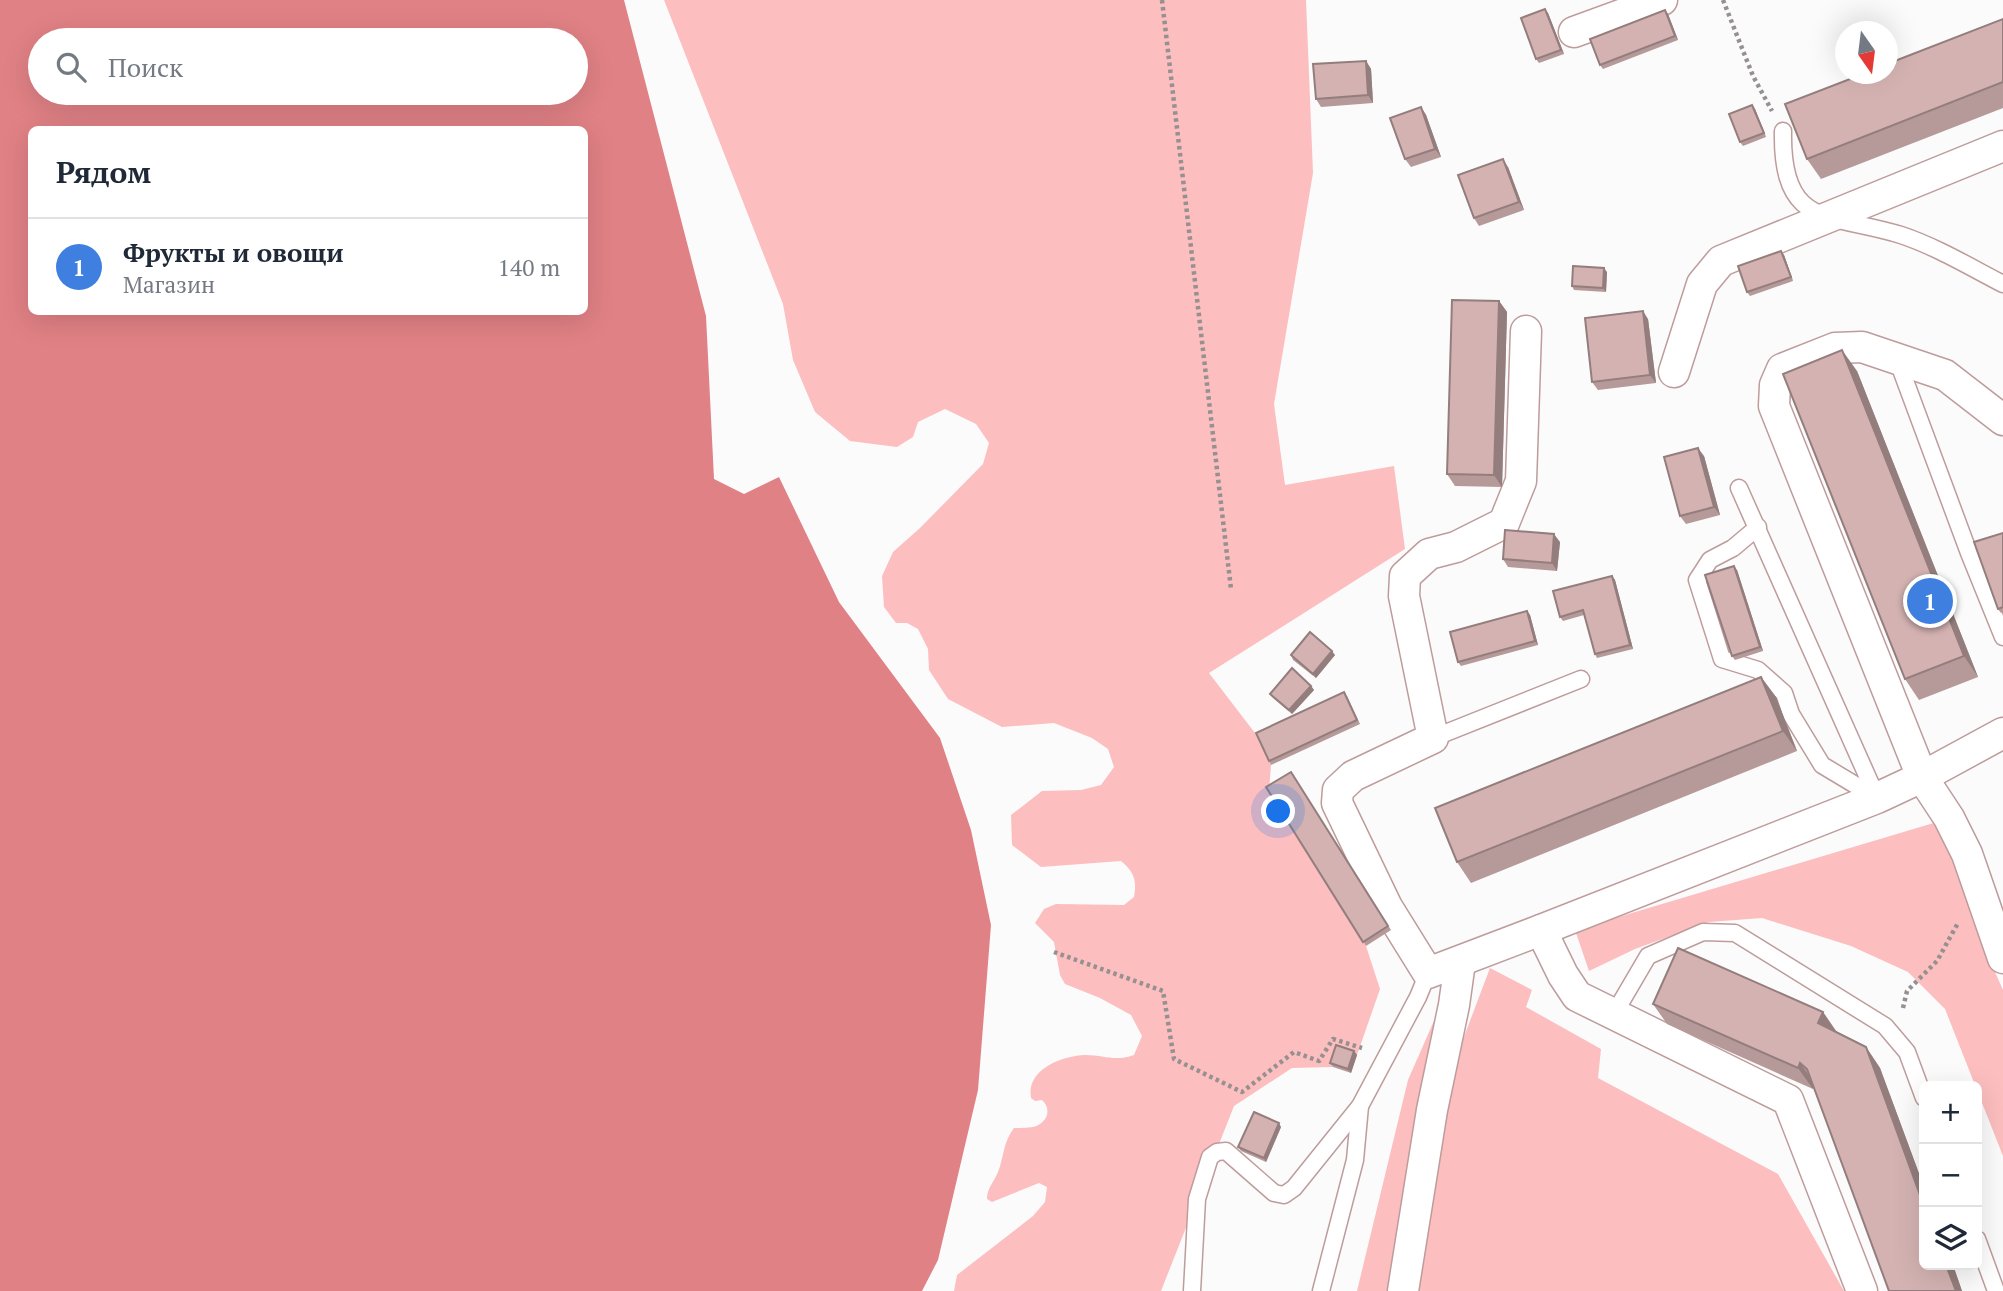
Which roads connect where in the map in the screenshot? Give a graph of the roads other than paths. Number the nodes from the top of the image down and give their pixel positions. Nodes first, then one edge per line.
1 (1662, 0) edge
2 (1574, 32) dead end
3 (1783, 131) road end
4 (2003, 146) edge
5 (1826, 218) junction
6 (2003, 284) edge
7 (1526, 331) dead end
8 (1896, 359) junction
9 (1674, 372) dead end
10 (2003, 420) edge
11 (1739, 488) dead end
12 (1758, 527) junction
13 (2003, 637) edge
14 (1581, 679) dead end
15 (2003, 733) edge
16 (1433, 738) junction
17 (1922, 777) junction
18 (1877, 798) junction
19 (1541, 930) junction
20 (2003, 958) edge
21 (1460, 962) junction
22 (1427, 972) junction
23 (1614, 1014) junction
24 (1919, 1084) edge
25 (1360, 1106) junction
26 (1982, 1253) edge
27 (1192, 1291) edge
28 (1321, 1291) edge
29 (1403, 1291) edge
30 (1862, 1291) edge
31 (1996, 1291) edge

1 - 2 street
3 - 5 lane
4 - 5 street
5 - 6 lane
5 - 9 street
7 - 16 street
8 - 10 street
8 - 13 lane
8 - 17 street
11 - 12 lane
12 - 18 lane
12 - 18 lane
14 - 16 lane
15 - 17 street
16 - 22 street
17 - 18 street
17 - 20 street
18 - 19 street
19 - 21 street
19 - 23 street
21 - 22 street
21 - 29 street
22 - 25 lane
23 - 24 lane
23 - 30 street
25 - 27 lane
25 - 28 lane
26 - 31 lane

